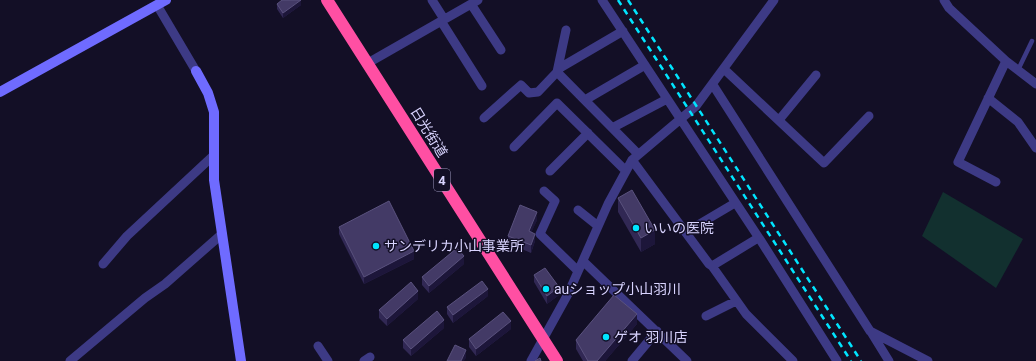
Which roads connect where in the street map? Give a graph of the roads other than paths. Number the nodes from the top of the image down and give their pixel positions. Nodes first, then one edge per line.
1 (327, 0) edge
2 (432, 0) edge
3 (602, 0) edge
4 (774, 0) edge
5 (944, 0) edge
6 (474, 2) edge
7 (157, 3) edge
8 (443, 20) junction
9 (566, 30) dead end
10 (623, 31) junction
11 (1032, 42) dead end
12 (500, 50) dead end
13 (1006, 61) junction
14 (368, 63) junction
15 (645, 65) junction
16 (724, 69) junction
17 (557, 70) junction
18 (1018, 70) junction
19 (196, 71) joint
20 (816, 74) dead end
21 (1036, 84) edge
22 (712, 85) junction
23 (482, 86) dead end
24 (0, 92) edge
25 (988, 98) junction
26 (668, 99) junction
27 (585, 100) junction
28 (868, 116) dead end
29 (484, 118) dead end
30 (680, 119) junction
31 (779, 120) junction
32 (612, 128) junction
33 (588, 133) junction
34 (514, 148) dead end
35 (1036, 148) edge
36 (214, 155) junction
37 (635, 157) junction
38 (550, 171) dead end
39 (626, 171) junction
40 (996, 182) dead end
41 (544, 191) dead end
42 (735, 203) junction
43 (578, 210) dead end
44 (598, 226) junction
45 (686, 232) junction
46 (222, 234) junction
47 (758, 238) junction
48 (583, 261) junction
49 (103, 264) dead end
50 (712, 266) junction
51 (578, 271) junction
52 (736, 301) junction
53 (706, 316) dead end
54 (870, 330) junction
55 (657, 331) junction
56 (543, 339) junction
57 (318, 346) dead end
58 (70, 361) edge
59 (241, 361) edge
60 (328, 361) edge
61 (531, 361) edge
62 (557, 361) edge
63 (632, 361) edge
64 (687, 361) edge
65 (793, 361) edge
66 (837, 361) edge
67 (889, 361) edge
68 (928, 361) edge

1 - 14 highway, 日光街道 / 4
2 - 8 street
3 - 10 street
4 - 16 street
5 - 13 street
6 - 8 street
6 - 12 street
7 - 19 street
7 - 24 street
8 - 14 street
8 - 23 street
9 - 17 street
10 - 15 street
10 - 17 street
11 - 18 lane
13 - 18 street
13 - 25 street
14 - 56 highway, 日光街道 / 4
15 - 26 street
15 - 27 street
16 - 22 street
16 - 31 street
17 - 27 street
17 - 29 street
18 - 21 street
19 - 36 street
20 - 31 street
22 - 30 street
22 - 54 street
25 - 35 street
25 - 40 street
26 - 30 street
26 - 32 street
27 - 32 street
28 - 31 street
30 - 37 street
30 - 42 street
32 - 37 street
33 - 34 street
33 - 38 street
33 - 39 street
36 - 46 street
36 - 49 street
37 - 39 street
37 - 45 street
39 - 44 street
41 - 51 street
42 - 45 street
42 - 47 street
43 - 44 street
44 - 48 street
45 - 50 street
46 - 58 street
46 - 59 street
47 - 50 street
47 - 66 street
48 - 51 street
48 - 55 street
50 - 52 street
51 - 56 street
52 - 53 street
52 - 65 street
54 - 67 street
54 - 68 street
55 - 63 street
55 - 64 street
56 - 61 street
56 - 62 highway, 日光街道 / 4
57 - 60 street

